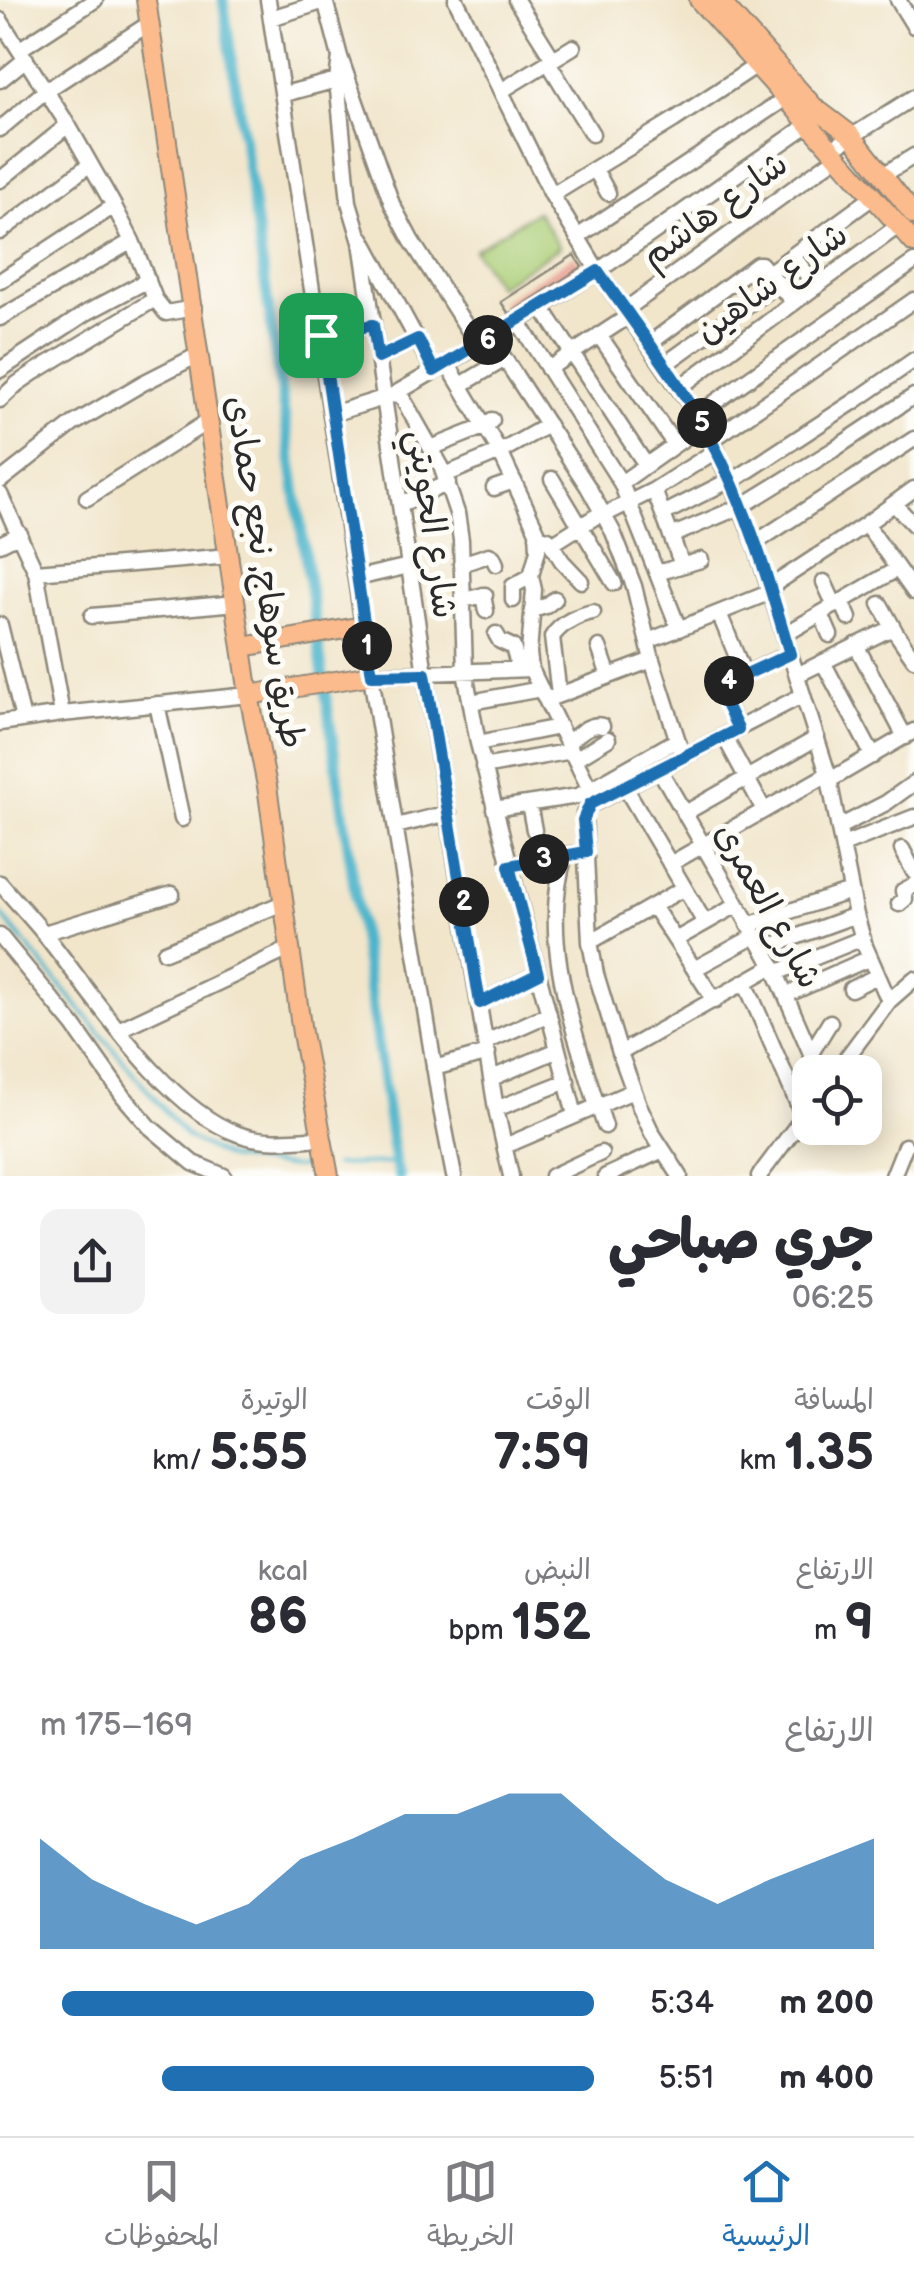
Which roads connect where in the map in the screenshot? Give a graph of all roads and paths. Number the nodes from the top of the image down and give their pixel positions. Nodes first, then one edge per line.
1 (96, 0) edge
2 (146, 0) edge
3 (268, 0) edge
4 (456, 0) edge
5 (516, 0) edge
6 (898, 0) edge
7 (325, 1) edge
8 (708, 1) edge
9 (271, 18) junction
10 (0, 20) edge
11 (150, 23) junction
12 (914, 26) edge
13 (572, 47) dead end
14 (23, 54) junction
15 (340, 58) junction
16 (763, 60) junction
17 (550, 61) junction
18 (0, 80) edge
19 (337, 80) junction
20 (501, 91) junction
21 (44, 92) junction
22 (284, 94) junction
23 (786, 98) junction
24 (914, 98) edge
25 (809, 124) junction
26 (68, 125) junction
27 (0, 129) edge
28 (592, 134) dead end
29 (852, 136) junction
30 (835, 153) junction
31 (914, 156) edge
32 (89, 165) junction
33 (595, 170) junction
34 (884, 175) junction
35 (0, 180) edge
36 (608, 193) dead end
37 (552, 194) junction
38 (900, 196) junction
39 (878, 203) junction
40 (114, 206) junction
41 (906, 220) edge
42 (0, 232) edge
43 (359, 233) junction
44 (577, 237) junction
45 (132, 241) junction
46 (914, 243) edge
47 (793, 256) junction
48 (914, 262) edge
49 (598, 271) junction
50 (774, 277) junction
51 (148, 280) junction
52 (0, 281) edge
53 (816, 287) junction
54 (154, 299) junction
55 (914, 300) edge
56 (794, 303) junction
57 (541, 306) junction
58 (194, 308) junction
59 (627, 313) junction
60 (0, 318) edge
61 (518, 321) junction
62 (373, 325) junction
63 (321, 335) junction
64 (599, 335) junction
65 (418, 339) junction
66 (484, 341) junction
67 (649, 344) junction
68 (572, 353) junction
69 (200, 354) junction
70 (378, 358) junction
71 (505, 359) junction
72 (914, 360) edge
73 (664, 364) junction
74 (440, 367) junction
75 (548, 369) junction
76 (0, 370) edge
77 (461, 385) junction
78 (680, 387) junction
79 (399, 392) junction
80 (914, 396) edge
81 (384, 399) junction
82 (0, 400) edge
83 (332, 414) junction
84 (486, 418) junction
85 (210, 420) junction
86 (700, 420) junction
87 (548, 425) junction
88 (914, 439) edge
89 (675, 445) junction
90 (714, 445) junction
91 (431, 448) junction
92 (500, 452) junction
93 (646, 465) junction
94 (446, 479) junction
95 (552, 479) dead end
96 (0, 481) edge
97 (514, 481) junction
98 (731, 481) junction
99 (621, 483) junction
100 (494, 488) dead end
101 (914, 488) edge
102 (654, 490) junction
103 (0, 494) edge
104 (87, 498) dead end
105 (630, 503) junction
106 (401, 504) junction
107 (894, 504) junction
108 (742, 506) junction
109 (604, 513) junction
110 (663, 514) junction
111 (866, 524) junction
112 (914, 525) edge
113 (580, 526) junction
114 (20, 534) junction
115 (538, 536) junction
116 (671, 536) junction
117 (460, 540) junction
118 (442, 543) dead end
119 (755, 543) junction
120 (0, 544) edge
121 (552, 544) junction
122 (230, 556) junction
123 (701, 560) dead end
124 (462, 564) junction
125 (496, 564) dead end
126 (409, 566) junction
127 (682, 566) junction
128 (898, 569) junction
129 (36, 572) junction
130 (657, 573) junction
131 (531, 576) junction
132 (357, 578) junction
133 (582, 582) dead end
134 (824, 582) dead end
135 (614, 583) dead end
136 (770, 590) junction
137 (914, 592) edge
138 (555, 599) dead end
139 (463, 600) junction
140 (485, 600) dead end
141 (513, 600) dead end
142 (237, 603) junction
143 (880, 604) dead end
144 (833, 607) junction
145 (532, 610) junction
146 (594, 612) dead end
147 (719, 612) junction
148 (92, 616) dead end
149 (849, 618) dead end
150 (363, 626) junction
151 (679, 629) junction
152 (895, 631) junction
153 (1, 633) edge
154 (496, 634) dead end
155 (784, 635) junction
156 (830, 635) dead end
157 (648, 641) junction
158 (856, 645) junction
159 (599, 647) dead end
160 (243, 648) junction
161 (790, 654) junction
162 (914, 659) edge
163 (652, 660) junction
164 (823, 662) junction
165 (525, 669) junction
166 (465, 672) junction
167 (425, 674) junction
168 (744, 674) junction
169 (372, 675) junction
170 (796, 675) junction
171 (609, 676) junction
172 (250, 695) junction
173 (549, 695) junction
174 (803, 696) junction
175 (470, 702) junction
176 (157, 704) junction
177 (62, 714) junction
178 (23, 719) junction
179 (0, 723) edge
180 (559, 727) junction
181 (605, 733) dead end
182 (731, 733) junction
183 (909, 734) edge
184 (817, 738) junction
185 (677, 740) junction
186 (478, 743) junction
187 (571, 751) junction
188 (683, 756) junction
189 (873, 756) junction
190 (484, 766) junction
191 (659, 769) junction
192 (829, 777) junction
193 (746, 778) junction
194 (914, 784) edge
195 (626, 787) junction
196 (593, 796) junction
197 (529, 804) junction
198 (494, 808) junction
199 (764, 810) junction
200 (684, 813) junction
201 (450, 814) junction
202 (182, 819) dead end
203 (912, 824) edge
204 (396, 826) junction
205 (839, 827) junction
206 (534, 830) dead end
207 (843, 845) junction
208 (704, 847) junction
209 (902, 849) dead end
210 (586, 852) junction
211 (565, 855) junction
212 (670, 864) junction
213 (509, 866) junction
214 (914, 872) edge
215 (0, 883) edge
216 (914, 885) edge
217 (684, 888) junction
218 (851, 890) junction
219 (172, 894) dead end
220 (283, 903) junction
221 (898, 904) dead end
222 (737, 905) junction
223 (653, 906) junction
224 (856, 916) junction
225 (705, 923) junction
226 (44, 933) junction
227 (0, 936) edge
228 (756, 937) junction
229 (863, 938) junction
230 (675, 940) junction
231 (590, 942) junction
232 (289, 949) junction
233 (165, 952) dead end
234 (870, 958) junction
235 (694, 969) junction
236 (774, 969) junction
237 (538, 974) junction
238 (877, 976) junction
239 (745, 982) junction
240 (912, 987) edge
241 (850, 989) dead end
242 (786, 996) junction
243 (715, 1000) junction
244 (889, 1000) junction
245 (480, 1003) junction
246 (549, 1014) junction
247 (830, 1022) dead end
248 (118, 1030) junction
249 (487, 1048) junction
250 (558, 1050) junction
251 (620, 1053) junction
252 (811, 1053) joint
253 (849, 1055) edge
254 (434, 1068) junction
255 (492, 1078) junction
256 (792, 1081) edge
257 (566, 1082) junction
258 (633, 1091) junction
259 (598, 1106) junction
260 (496, 1109) junction
261 (575, 1116) junction
262 (605, 1126) dead end
263 (792, 1132) edge
264 (504, 1146) junction
265 (905, 1146) dead end
266 (663, 1150) junction
267 (601, 1153) dead end
268 (326, 1160) edge
269 (224, 1176) edge
270 (454, 1176) edge
271 (511, 1176) edge
272 (552, 1176) edge
273 (606, 1176) edge
274 (680, 1176) edge
275 (759, 1176) edge
276 (893, 1176) edge

1 - 14 street
2 - 11 main road, طريق سوهاج, نجع حمادى
3 - 9 street
4 - 20 street
5 - 17 street
6 - 12 street
7 - 9 street
7 - 15 street
8 - 16 main road
9 - 22 street
10 - 14 street
11 - 21 street
11 - 58 main road, طريق سوهاج, نجع حمادى
13 - 17 street
14 - 18 street
14 - 21 street
15 - 19 street, شارع الحويتي
15 - 66 street
16 - 23 main road
16 - 29 main road
16 - 33 street
17 - 20 street
17 - 28 street
19 - 22 street
19 - 43 street, شارع الحويتي
20 - 37 street
21 - 26 street
21 - 27 street
22 - 63 street
23 - 25 main road
23 - 44 street
24 - 29 street, شارع هاشم
25 - 30 main road
25 - 49 street
26 - 32 street
26 - 35 street
29 - 30 street, شارع هاشم
29 - 34 main road
30 - 39 main road
30 - 59 street, شارع هاشم
31 - 34 street
32 - 40 street
32 - 42 street
33 - 36 street
33 - 37 street
34 - 38 main road
37 - 44 street
38 - 39 main road
38 - 41 main road
39 - 41 main road
39 - 47 street
40 - 45 street
40 - 52 street
41 - 46 main road
41 - 53 street, شارع شاهين
43 - 62 street, شارع الحويتي
43 - 65 street
44 - 49 street
45 - 51 street
45 - 60 street
47 - 50 street
47 - 53 street
48 - 86 street
49 - 57 street
49 - 59 street
50 - 56 street
50 - 67 street
50 - 73 street
51 - 54 street
51 - 76 street
53 - 56 street, شارع شاهين
54 - 58 street
54 - 82 street
55 - 90 street
56 - 78 street, شارع شاهين
57 - 61 street
57 - 68 street
58 - 69 main road, طريق سوهاج, نجع حمادى
59 - 64 street, شارع هاشم
59 - 67 street
61 - 66 street
61 - 75 street
62 - 63 street
62 - 70 street, شارع الحويتي
63 - 83 street
64 - 68 street, شارع هاشم
64 - 89 street
65 - 70 street
65 - 74 street
66 - 71 street
66 - 74 street
67 - 73 street
68 - 75 street, شارع هاشم
68 - 93 street
69 - 85 main road, طريق سوهاج, نجع حمادى
69 - 96 street
70 - 81 street, شارع الحويتي
71 - 77 street
71 - 87 street
72 - 98 street
73 - 78 street
74 - 77 street
74 - 79 street
75 - 99 street
77 - 84 street
78 - 86 street
79 - 81 street
79 - 91 street
80 - 108 street
81 - 83 street
81 - 106 street, شارع الحويتي
83 - 132 street
84 - 91 street
84 - 92 street
85 - 104 street
85 - 122 main road, طريق سوهاج, نجع حمادى
86 - 89 street
86 - 90 street
87 - 92 street
87 - 109 street
88 - 119 street
89 - 93 street
90 - 98 street
90 - 102 street
91 - 94 street
92 - 94 street
92 - 97 street
93 - 99 street
94 - 106 street
94 - 117 street
95 - 113 street
97 - 100 street
97 - 115 street
98 - 108 street
98 - 110 street
99 - 105 street
101 - 107 street
102 - 105 street
102 - 110 street
103 - 114 street
105 - 109 street
105 - 130 street
106 - 126 street, شارع الحويتي
107 - 111 street
107 - 112 street
108 - 116 street
108 - 119 street
109 - 113 street
109 - 157 street
110 - 116 street
111 - 128 street
111 - 136 street
113 - 121 street
113 - 135 street
114 - 120 street
114 - 129 street
115 - 121 street
115 - 131 street
116 - 127 street
117 - 118 street
117 - 124 street
119 - 136 street
121 - 133 street
122 - 129 street
122 - 142 main road, طريق سوهاج, نجع حمادى
123 - 127 street
124 - 125 street
124 - 139 street
126 - 132 street
126 - 167 street, شارع الحويتي
127 - 130 street
128 - 137 street
128 - 144 street
129 - 177 street
130 - 151 street
131 - 141 street
131 - 145 street
132 - 150 street
134 - 144 street
136 - 147 street
136 - 155 street
138 - 145 street
139 - 140 street
139 - 166 street
142 - 148 street
142 - 160 main road, طريق سوهاج, نجع حمادى
143 - 152 street
144 - 149 street
144 - 155 street
144 - 156 street
145 - 165 street
146 - 173 street
147 - 151 street
147 - 168 street
150 - 160 main road
150 - 169 street
151 - 157 street
152 - 158 street
152 - 162 street
153 - 178 street
154 - 165 street
155 - 161 street
157 - 163 street
158 - 164 street
158 - 183 street
159 - 171 street
160 - 172 main road, طريق سوهاج, نجع حمادى
161 - 168 street
161 - 170 street
163 - 171 street
163 - 185 street
164 - 170 street
164 - 189 street
165 - 166 street
165 - 173 street
166 - 167 street
166 - 175 street
167 - 169 street
167 - 201 street, شارع الحويتي
168 - 182 street
169 - 172 main road
169 - 204 street
170 - 174 street
171 - 173 street
172 - 176 street
172 - 220 main road, طريق سوهاج, نجع حمادى
173 - 175 street
173 - 180 street
174 - 182 street
174 - 184 street
175 - 186 street
176 - 177 street
176 - 202 street
177 - 178 street
178 - 179 street
180 - 186 street
180 - 187 street
181 - 187 street
182 - 188 street
182 - 193 street
183 - 189 street
184 - 192 street
184 - 193 street
185 - 188 street
185 - 196 street
186 - 190 street
187 - 190 street
187 - 196 street
188 - 191 street
189 - 192 street
190 - 198 street
191 - 195 street
191 - 200 street, شارع العمرى
192 - 199 street
192 - 205 street
193 - 199 street
193 - 200 street
194 - 205 street
195 - 196 street
195 - 212 street
196 - 197 street
196 - 210 street
197 - 198 street
197 - 206 street
198 - 213 street
199 - 208 street
200 - 208 street, شارع العمرى
201 - 204 street
201 - 245 street, شارع الحويتي
203 - 207 street
204 - 254 street
205 - 207 street
207 - 218 street
208 - 212 street
208 - 222 street, شارع العمرى
209 - 214 street
210 - 211 street
210 - 231 street
211 - 213 street
211 - 259 street
212 - 217 street
213 - 237 street
215 - 226 street
216 - 221 street
217 - 223 street
217 - 225 street
218 - 224 street
218 - 228 street
219 - 226 street
220 - 232 main road, طريق سوهاج, نجع حمادى
220 - 233 street
222 - 225 street
222 - 228 street, شارع العمرى
223 - 230 street
223 - 231 street
224 - 228 street
224 - 229 street
225 - 230 street
226 - 248 street
227 - 269 street
228 - 235 street
228 - 236 street, شارع العمرى
229 - 234 street
229 - 236 street
230 - 235 street
231 - 251 street
232 - 248 street
232 - 268 main road, طريق سوهاج, نجع حمادى
234 - 238 street
234 - 242 street
235 - 243 street
236 - 239 street
236 - 242 street, شارع العمرى
237 - 245 street
237 - 246 street
238 - 241 street
238 - 244 street
239 - 243 street
239 - 256 street
240 - 244 street
242 - 252 street, شارع العمرى
243 - 251 street
244 - 253 street
245 - 249 street, شارع الحويتي
246 - 249 street
246 - 250 street
247 - 252 street
248 - 268 street
249 - 254 street
249 - 255 street, شارع الحويتي
250 - 255 street
250 - 257 street
251 - 258 street
254 - 270 street
255 - 260 street, شارع الحويتي
257 - 260 street
257 - 261 street
258 - 259 street
258 - 266 street
259 - 261 street
259 - 262 street
260 - 264 street, شارع الحويتي
261 - 264 street
263 - 275 street
264 - 271 street, شارع الحويتي
265 - 276 street
266 - 273 street
266 - 274 street
267 - 272 street

